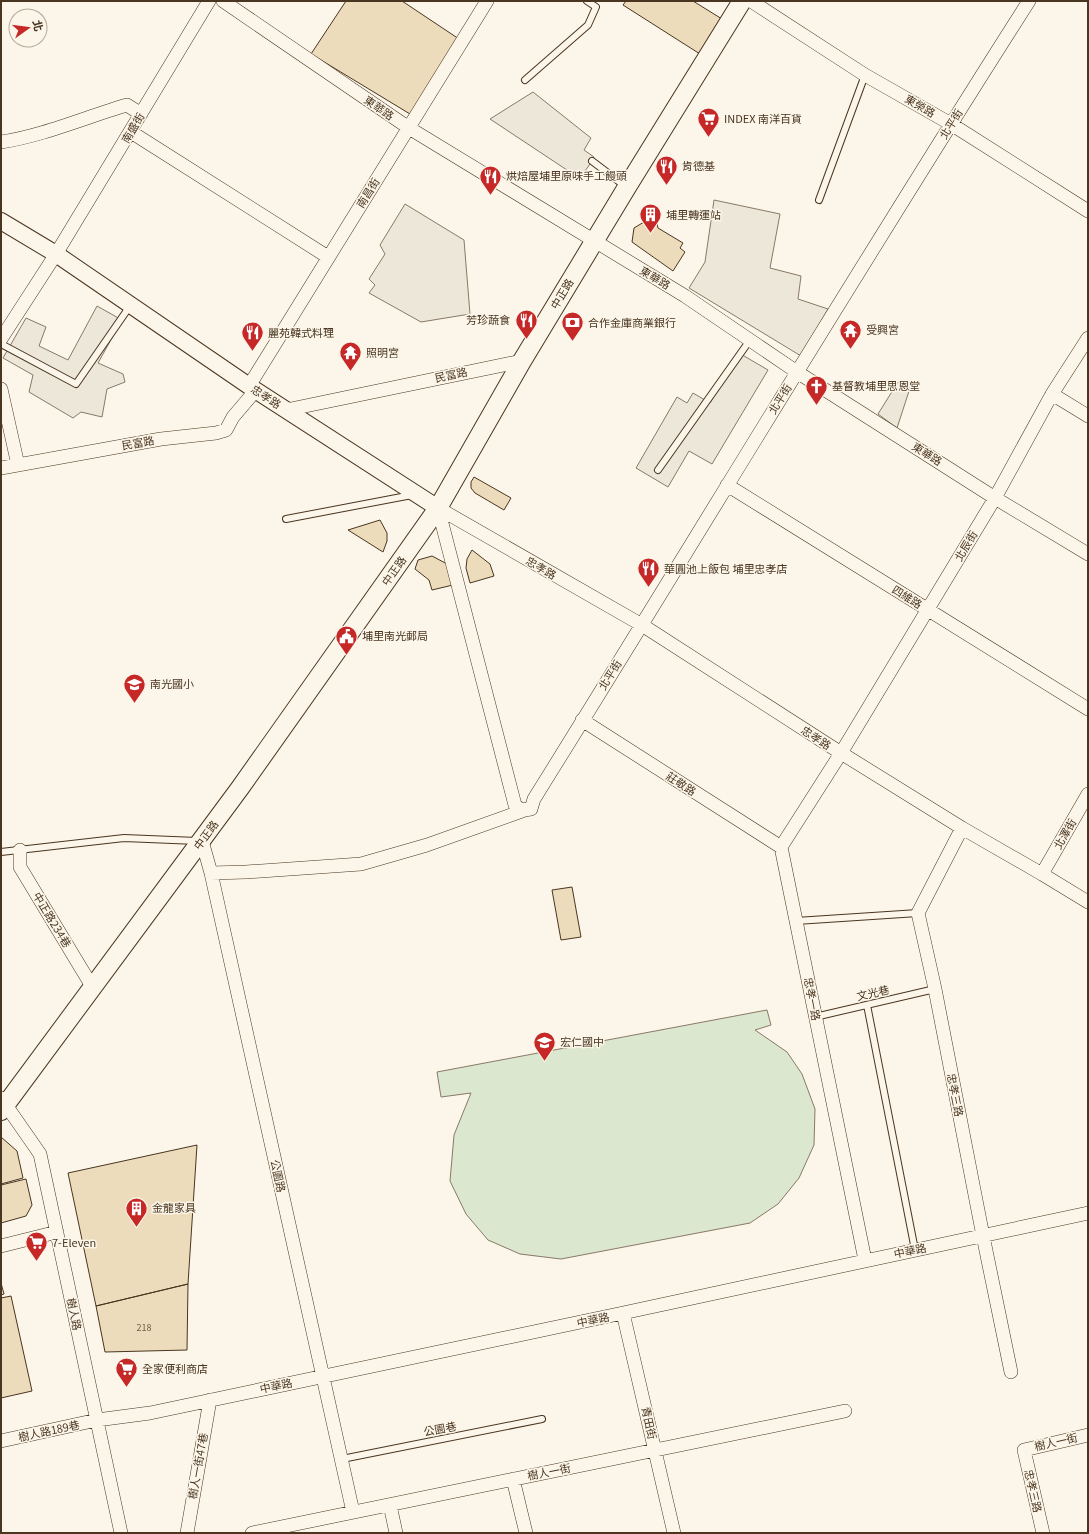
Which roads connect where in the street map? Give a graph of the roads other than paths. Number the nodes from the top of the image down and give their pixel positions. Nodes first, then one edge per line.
1 (209, 1) edge
2 (223, 1) edge
3 (487, 1) edge
4 (587, 1) edge
5 (742, 1) edge
6 (751, 1) edge
7 (1029, 1) edge
8 (865, 75) junction
9 (525, 80) dead end
10 (141, 114) junction
11 (951, 124) junction
12 (409, 128) junction
13 (131, 132) junction
14 (1, 142) edge
15 (592, 161) dead end
16 (627, 187) junction
17 (819, 200) dead end
18 (1088, 211) edge
19 (1, 221) edge
20 (594, 241) junction
21 (56, 254) junction
22 (328, 257) junction
23 (131, 304) junction
24 (1088, 338) edge
25 (1, 339) edge
26 (750, 340) junction
27 (1, 344) edge
28 (522, 361) junction
29 (797, 372) junction
30 (252, 388) junction
31 (1, 389) edge
32 (1052, 394) junction
33 (286, 410) junction
34 (1088, 416) edge
35 (18, 465) junction
36 (1, 468) edge
37 (658, 470) dead end
38 (726, 485) junction
39 (416, 495) junction
40 (995, 498) junction
41 (438, 508) junction
42 (286, 518) dead end
43 (1088, 554) edge
44 (927, 610) junction
45 (642, 626) junction
46 (1088, 709) edge
47 (582, 720) junction
48 (841, 753) junction
49 (1088, 794) edge
50 (525, 810) junction
51 (962, 828) junction
52 (202, 841) junction
53 (781, 847) junction
54 (20, 850) junction
55 (1, 852) edge
56 (211, 872) junction
57 (1042, 874) junction
58 (1088, 902) edge
59 (918, 913) junction
60 (796, 921) junction
61 (93, 988) junction
62 (934, 989) junction
63 (867, 1005) junction
64 (815, 1017) junction
65 (3, 1104) edge
66 (1088, 1213) edge
67 (57, 1232) junction
68 (983, 1236) junction
69 (1, 1246) edge
70 (915, 1250) junction
71 (865, 1260) junction
72 (623, 1313) junction
73 (1011, 1372) dead end
74 (323, 1376) junction
75 (210, 1400) junction
76 (845, 1411) dead end
77 (97, 1420) junction
78 (542, 1420) dead end
79 (1088, 1435) edge
80 (1, 1441) edge
81 (1024, 1450) joint
82 (655, 1451) junction
83 (342, 1459) junction
84 (513, 1479) junction
85 (390, 1505) junction
86 (353, 1512) junction
87 (261, 1532) edge
88 (121, 1533) edge
89 (187, 1533) edge
90 (396, 1533) edge
91 (526, 1533) edge
92 (674, 1533) edge
93 (1043, 1533) edge

1 - 10 street, 南盛街
2 - 12 street, 東華路
3 - 12 street, 南昌街
4 - 9 lane
5 - 16 main road, 中正路
6 - 8 street, 東榮路
7 - 11 street, 北平街
8 - 11 street, 東榮路
8 - 17 lane
10 - 13 street, 南盛街
10 - 14 street
11 - 18 street, 東榮路
11 - 29 street, 北平街
12 - 20 street, 東華路
12 - 22 street, 南昌街
13 - 21 street, 南盛街
13 - 22 street
15 - 16 lane
16 - 20 main road, 中正路
19 - 21 street, 忠孝路
20 - 26 street, 東華路
20 - 28 main road, 中正路
21 - 23 street, 忠孝路
21 - 25 street, 南盛街
22 - 30 street, 南昌街
23 - 27 lane
23 - 30 street, 忠孝路
24 - 32 street, 北辰街
26 - 29 street, 東華路
26 - 37 lane
28 - 33 street, 民富路
28 - 41 main road, 中正路
29 - 38 street, 北平街
29 - 40 street, 東華路
30 - 33 street, 忠孝路
30 - 35 street, 民富路
31 - 35 street
32 - 34 street
32 - 40 street, 北辰街
33 - 39 street, 忠孝路
35 - 36 street, 民富路
38 - 44 street, 四維路
38 - 45 street, 北平街
39 - 41 street, 忠孝路
39 - 42 lane
40 - 43 street, 東華路
40 - 44 street, 北辰街
41 - 45 street, 忠孝路
41 - 50 street
41 - 52 main road, 中正路
44 - 46 street, 四維路
44 - 48 street, 北辰街
45 - 47 street, 北平街
45 - 48 street, 忠孝路
47 - 50 street, 北平街
47 - 53 street, 莊敬路
48 - 51 street, 忠孝路
48 - 53 street
49 - 57 street, 北澤街
50 - 56 street
51 - 57 street, 忠孝路
51 - 59 street
52 - 54 lane
52 - 56 street, 公園路
52 - 61 main road, 中正路
53 - 60 street, 忠孝一路
54 - 55 lane
54 - 61 street, 中正路234巷
56 - 74 street, 公園路
57 - 58 street, 忠孝路
59 - 60 lane
59 - 62 street, 忠孝三路
60 - 64 street, 忠孝一路
61 - 65 main road, 中正路
62 - 63 lane, 文光巷
62 - 68 street, 忠孝三路
63 - 64 lane, 文光巷
63 - 70 lane
64 - 71 street, 忠孝一路
65 - 67 street, 樹人路
66 - 68 street, 中華路
67 - 69 street
67 - 77 street, 樹人路
68 - 70 street, 中華路
68 - 73 street, 忠孝三路
70 - 71 street, 中華路
71 - 72 street, 中華路
72 - 74 street, 中華路
72 - 82 street, 青田街
74 - 75 street, 中華路
74 - 83 street, 公園路
75 - 77 street, 中華路
75 - 89 street, 樹人一街47巷
76 - 82 street, 樹人一街
77 - 80 street, 樹人路189巷
77 - 88 street, 樹人路
78 - 83 lane, 公園巷
79 - 81 street, 樹人一街
81 - 93 street, 忠孝三路
82 - 84 street, 樹人一街
82 - 92 street, 青田街
83 - 86 street, 公園路
84 - 85 street, 樹人一街
84 - 91 street
85 - 86 street, 樹人一街
85 - 90 street
86 - 87 street, 樹人一街

